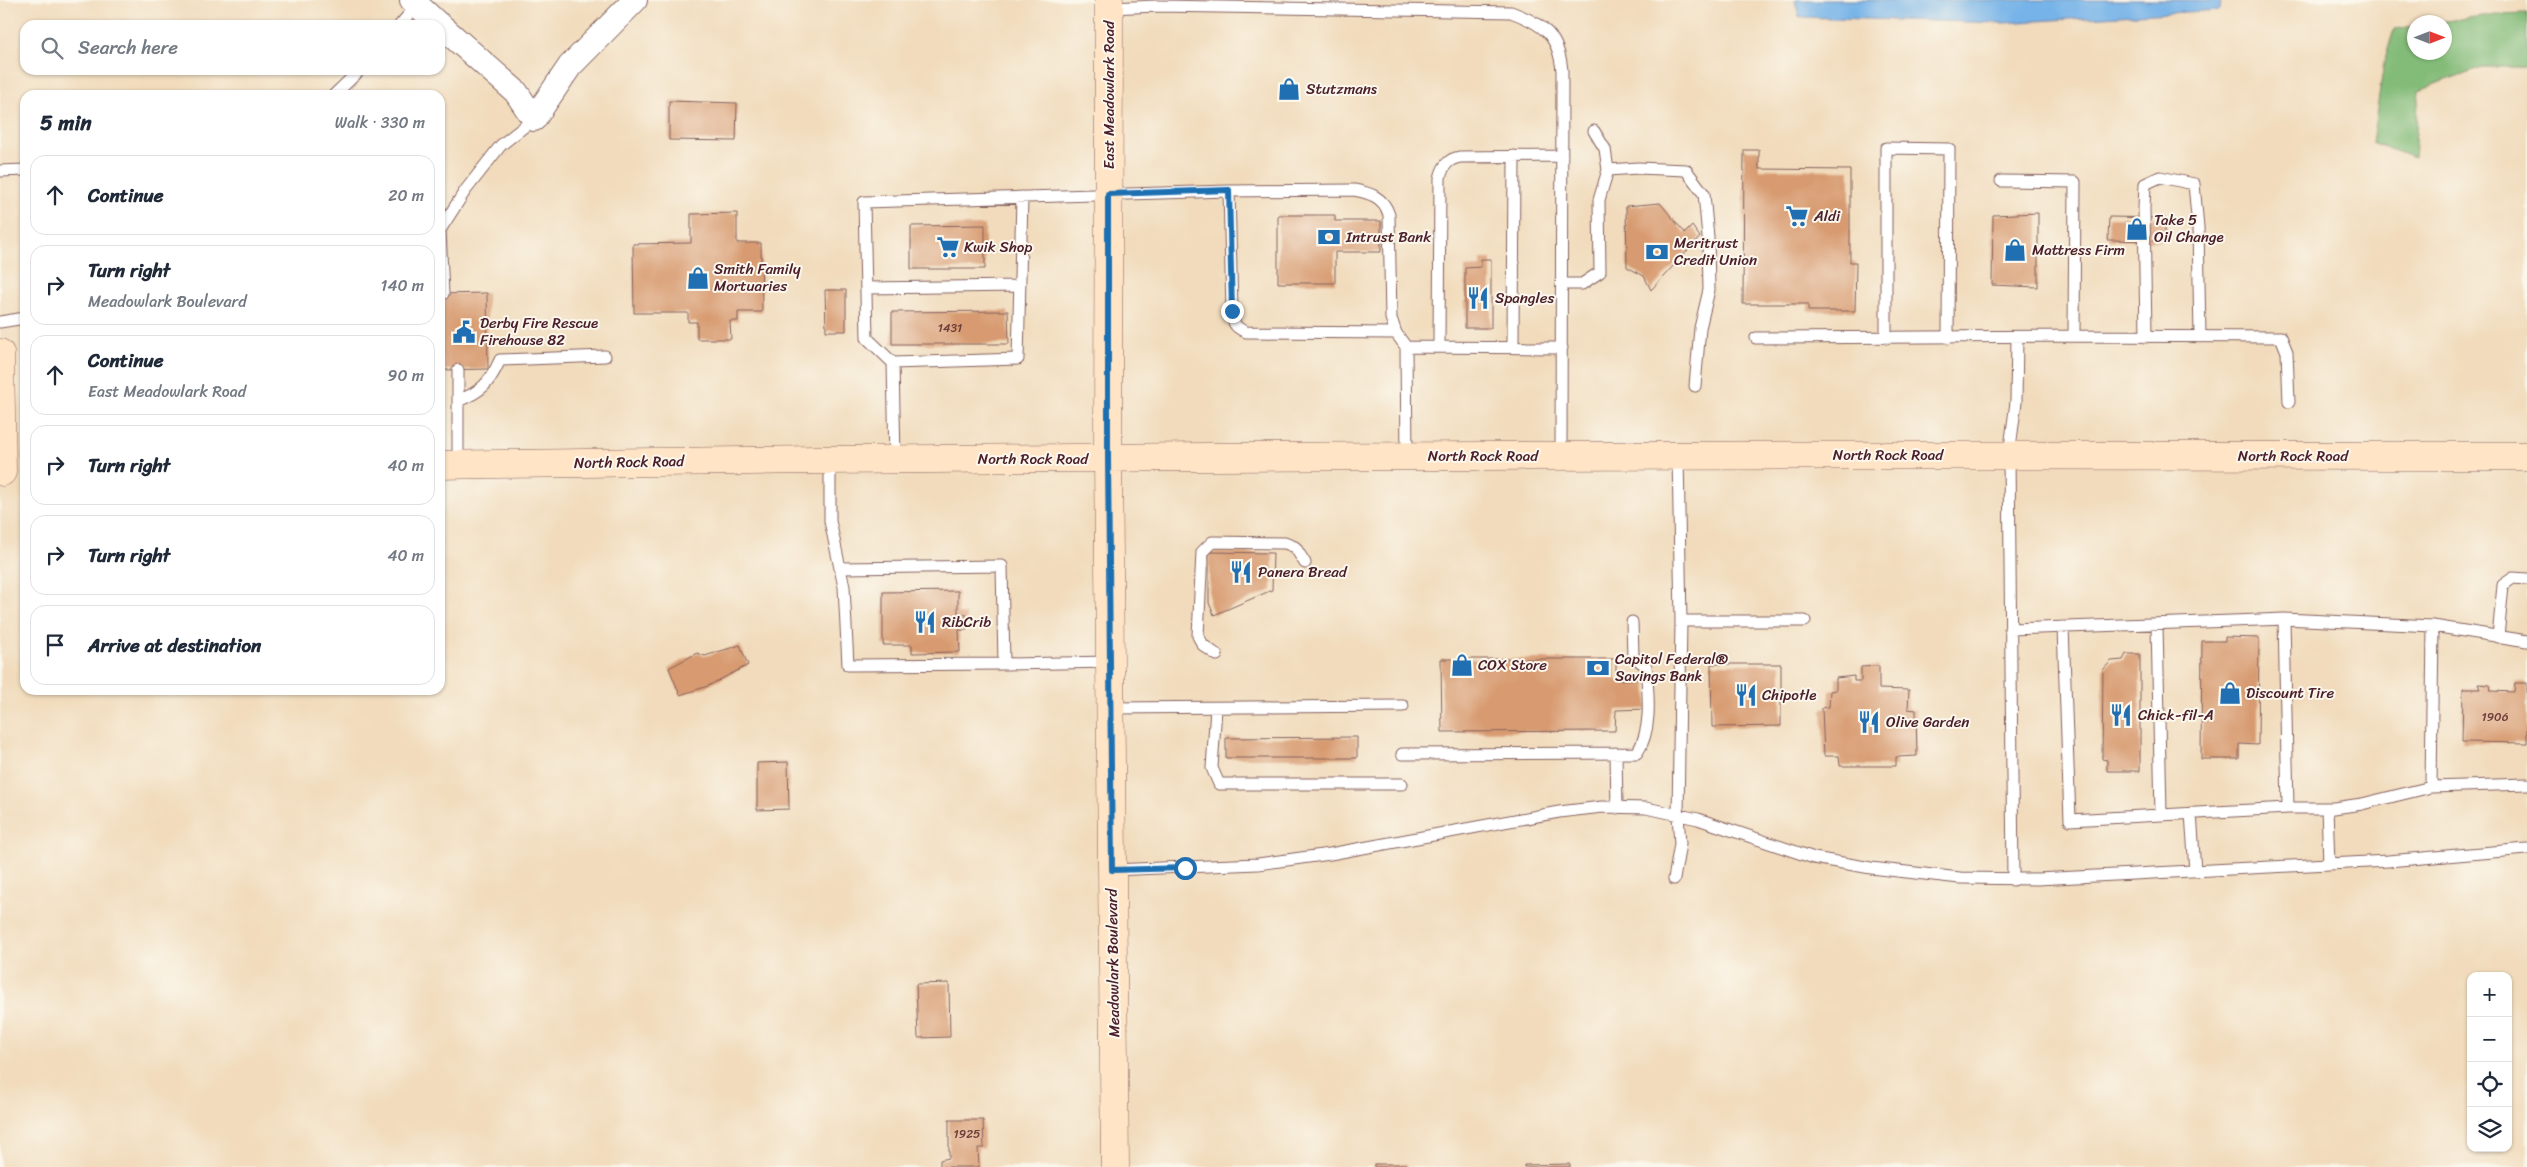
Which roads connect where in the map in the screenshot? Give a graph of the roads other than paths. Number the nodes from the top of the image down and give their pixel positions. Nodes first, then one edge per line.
1 (635, 0) edge
2 (415, 2) edge
3 (1108, 4) edge
4 (403, 20) edge
5 (435, 20) edge
6 (445, 29) edge
7 (355, 75) edge
8 (339, 90) edge
9 (534, 119) junction
10 (1594, 131) dead end
11 (1514, 156) junction
12 (1562, 156) junction
13 (20, 170) edge
14 (1608, 170) junction
15 (0, 171) edge
16 (2001, 181) dead end
17 (1229, 190) junction
18 (1108, 194) junction
19 (1022, 197) junction
20 (445, 223) edge
21 (1562, 284) junction
22 (1020, 286) junction
23 (866, 288) junction
24 (20, 319) edge
25 (0, 322) edge
26 (1396, 333) junction
27 (2074, 336) junction
28 (2146, 337) junction
29 (2200, 337) junction
30 (1756, 338) dead end
31 (1886, 338) junction
32 (1948, 338) junction
33 (2017, 338) junction
34 (1406, 347) junction
35 (1440, 347) junction
36 (1513, 347) junction
37 (1562, 348) junction
38 (0, 353) edge
39 (605, 356) dead end
40 (893, 363) junction
41 (458, 370) dead end
42 (1695, 386) dead end
43 (458, 401) junction
44 (2289, 402) dead end
45 (1678, 455) junction
46 (2009, 455) junction
47 (1561, 456) junction
48 (2527, 456) edge
49 (1407, 457) junction
50 (1108, 459) junction
51 (830, 460) junction
52 (895, 460) junction
53 (449, 465) edge
54 (9, 472) edge
55 (1305, 563) dead end
56 (841, 568) junction
57 (2527, 579) edge
58 (2284, 619) junction
59 (1682, 621) junction
60 (1805, 621) dead end
61 (1632, 622) dead end
62 (2157, 624) junction
63 (2433, 626) junction
64 (2063, 627) junction
65 (2010, 630) junction
66 (2498, 637) junction
67 (2527, 641) edge
68 (1217, 655) dead end
69 (1110, 662) junction
70 (1004, 664) junction
71 (1403, 706) dead end
72 (1111, 708) junction
73 (1216, 708) junction
74 (1616, 753) junction
75 (1402, 754) dead end
76 (1402, 784) dead end
77 (2527, 784) edge
78 (2431, 787) junction
79 (1617, 808) junction
80 (2288, 808) junction
81 (2327, 808) junction
82 (2191, 813) junction
83 (1678, 815) junction
84 (2161, 815) junction
85 (2527, 849) edge
86 (2329, 864) junction
87 (1112, 870) junction
88 (2195, 871) junction
89 (1674, 879) dead end
90 (2013, 880) junction
91 (1115, 1167) edge

1 - 9 street
2 - 4 lane
2 - 5 street
3 - 12 lane
3 - 18 main road, East Meadowlark Road
6 - 9 street
7 - 8 lane
9 - 20 lane
10 - 14 lane
11 - 12 lane
11 - 35 lane
11 - 36 lane
12 - 21 lane
13 - 15 lane
14 - 21 lane
14 - 42 lane
16 - 27 lane
17 - 18 lane
17 - 26 lane
17 - 26 lane
18 - 19 lane
18 - 50 main road, East Meadowlark Road
19 - 22 lane
19 - 23 lane
21 - 37 lane
22 - 23 lane
22 - 40 lane
23 - 40 lane
24 - 25 lane
26 - 34 lane
27 - 28 lane
27 - 33 lane
28 - 29 lane
28 - 29 lane
29 - 44 lane
30 - 31 lane
31 - 32 lane
31 - 32 lane
32 - 33 lane
33 - 46 lane
34 - 35 lane
34 - 49 lane
35 - 36 lane
36 - 37 lane
37 - 47 lane
38 - 54 main road
39 - 43 lane
40 - 52 lane
41 - 43 lane
43 - 53 lane
45 - 46 main road, North Rock Road
45 - 47 main road, North Rock Road
45 - 59 lane
46 - 48 main road, North Rock Road
46 - 65 lane
47 - 49 main road, North Rock Road
49 - 50 main road, North Rock Road
50 - 52 main road, North Rock Road
50 - 69 main road, Meadowlark Boulevard
51 - 52 main road, North Rock Road
51 - 53 main road, North Rock Road
51 - 56 lane
55 - 68 lane
56 - 70 lane
56 - 70 lane
57 - 66 lane
58 - 62 lane
58 - 63 lane
58 - 80 lane
59 - 60 lane
59 - 83 lane
61 - 74 lane
62 - 64 lane
62 - 84 lane
63 - 66 lane
63 - 78 lane
64 - 65 lane
64 - 84 lane
65 - 90 lane
66 - 67 lane
69 - 70 lane
69 - 72 main road, Meadowlark Boulevard
71 - 73 lane
72 - 73 lane
72 - 87 main road, Meadowlark Boulevard
73 - 76 lane
74 - 75 lane
74 - 79 lane
77 - 78 lane
78 - 81 lane
79 - 83 lane
79 - 87 lane
80 - 81 lane
80 - 82 lane
81 - 86 lane
82 - 84 lane
82 - 88 lane
83 - 89 lane
83 - 90 lane
85 - 86 lane
86 - 88 lane
87 - 91 main road, Meadowlark Boulevard
88 - 90 lane

